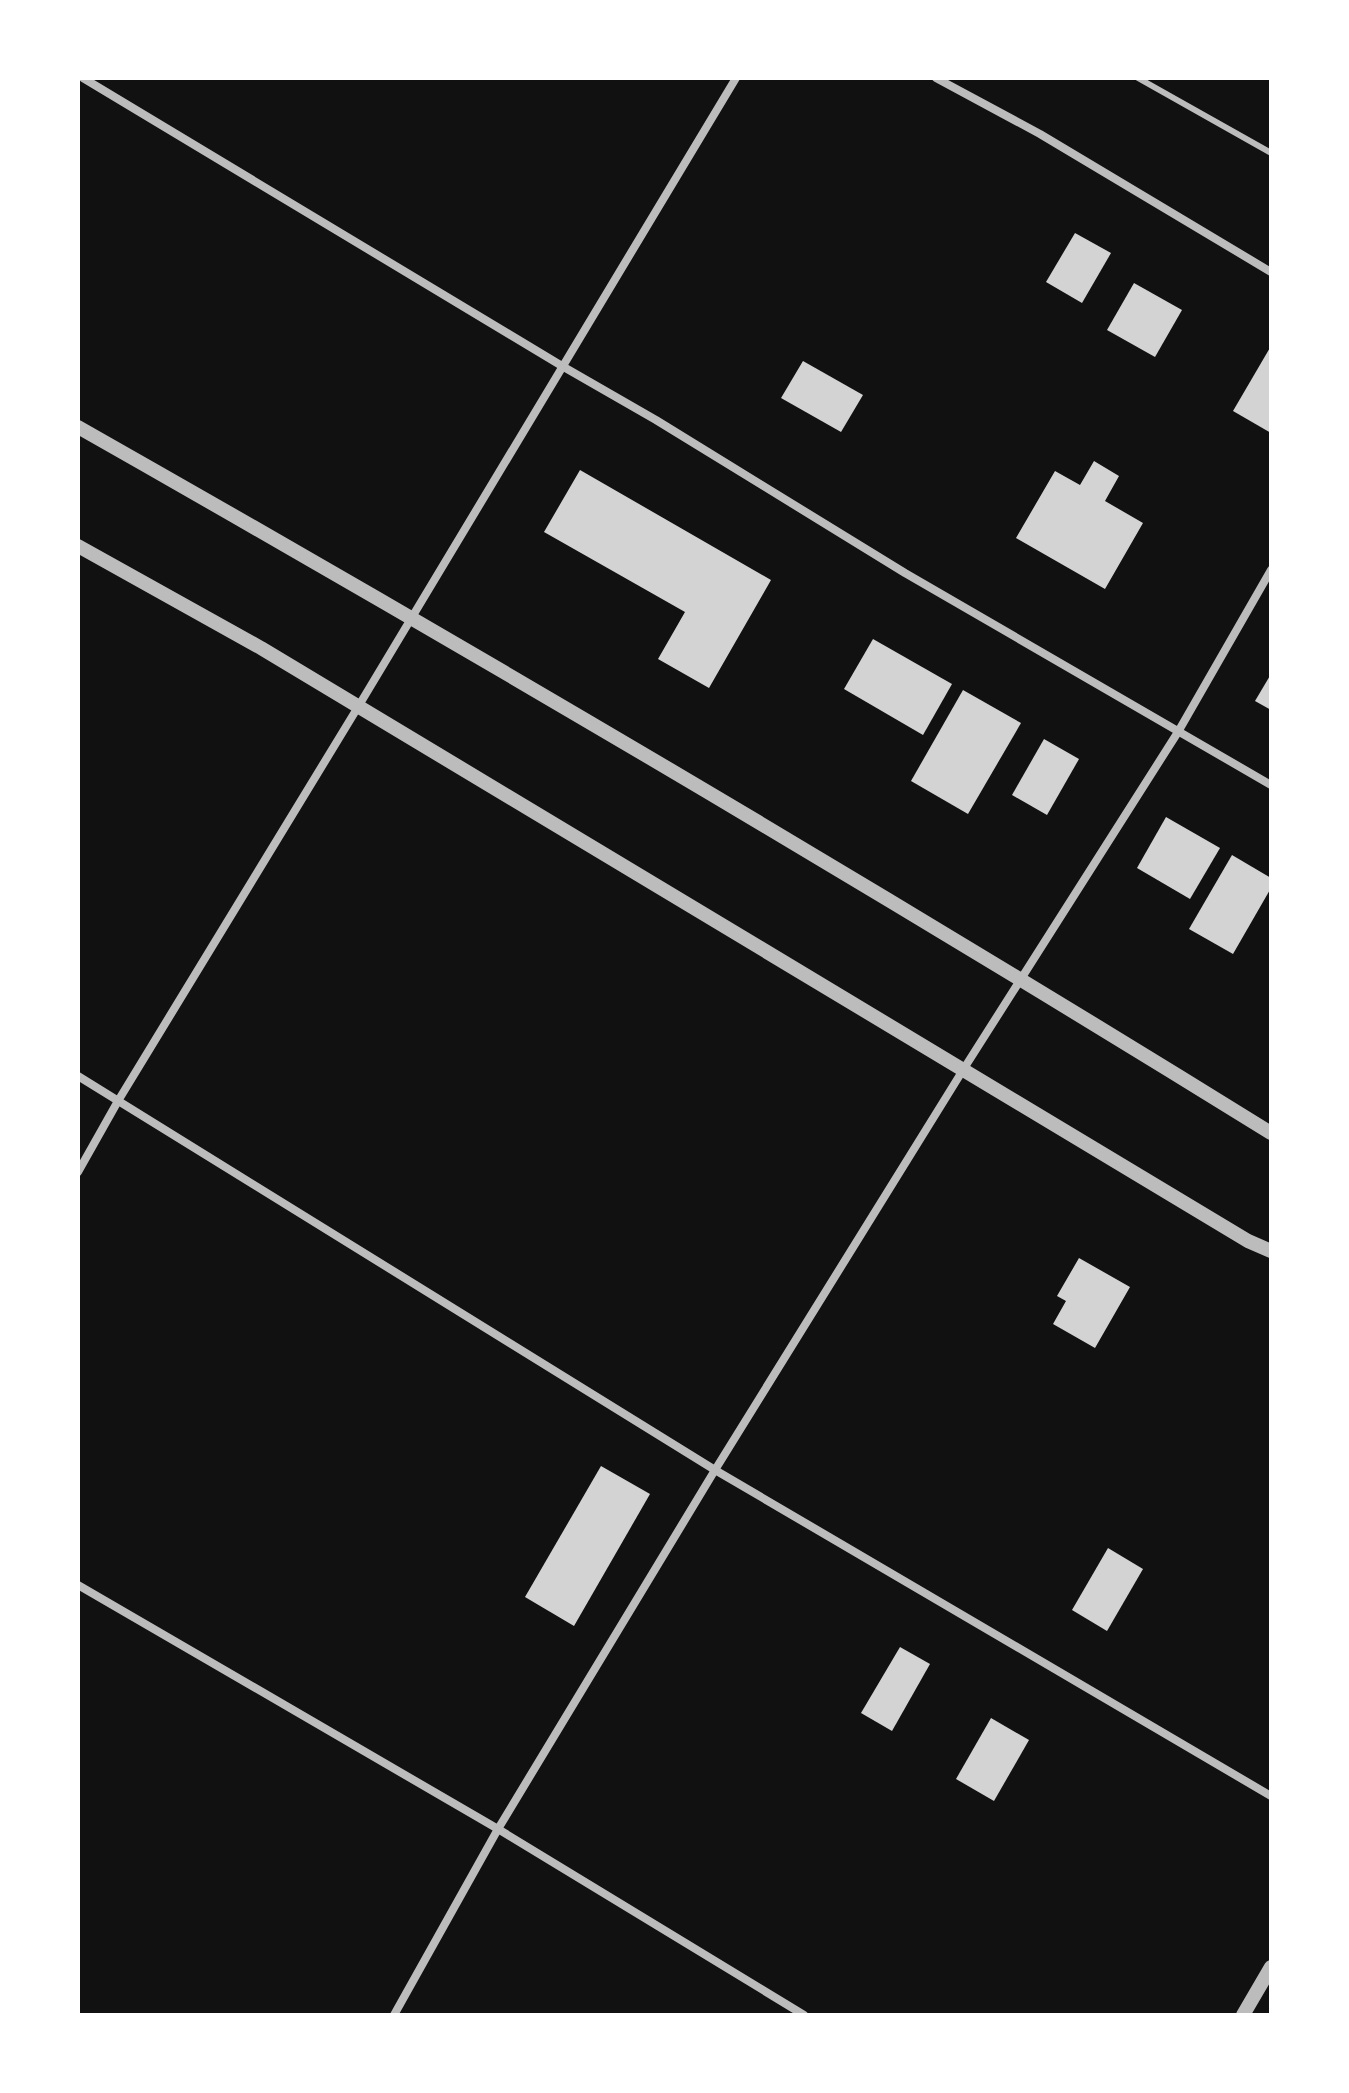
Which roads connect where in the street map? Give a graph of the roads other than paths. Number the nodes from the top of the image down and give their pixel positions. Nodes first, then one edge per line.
1 (83, 78) edge
2 (736, 78) edge
3 (936, 78) edge
4 (1138, 78) edge
5 (1271, 153) edge
6 (1271, 272) edge
7 (562, 366) junction
8 (78, 427) edge
9 (78, 546) edge
10 (1271, 570) edge
11 (411, 618) junction
12 (358, 707) junction
13 (1178, 732) junction
14 (1271, 785) edge
15 (1021, 978) junction
16 (963, 1070) junction
17 (78, 1076) edge
18 (118, 1101) junction
19 (1271, 1133) edge
20 (78, 1172) edge
21 (1271, 1251) edge
22 (715, 1470) junction
23 (78, 1585) edge
24 (1271, 1796) edge
25 (498, 1829) junction
26 (1271, 1967) edge
27 (394, 2015) edge
28 (804, 2015) edge
29 (1243, 2015) edge

1 - 7 street
2 - 7 street
3 - 6 street
4 - 5 lane
7 - 11 street
7 - 13 street
8 - 11 street
9 - 12 street
10 - 13 street
11 - 12 street
11 - 15 street
12 - 16 street
12 - 18 street
13 - 14 street
13 - 15 street
15 - 16 street
15 - 19 street
16 - 21 street
16 - 22 street
17 - 18 street
18 - 20 street
18 - 22 street
22 - 24 street
22 - 25 street
23 - 25 street
25 - 27 street
25 - 28 street
26 - 29 street

